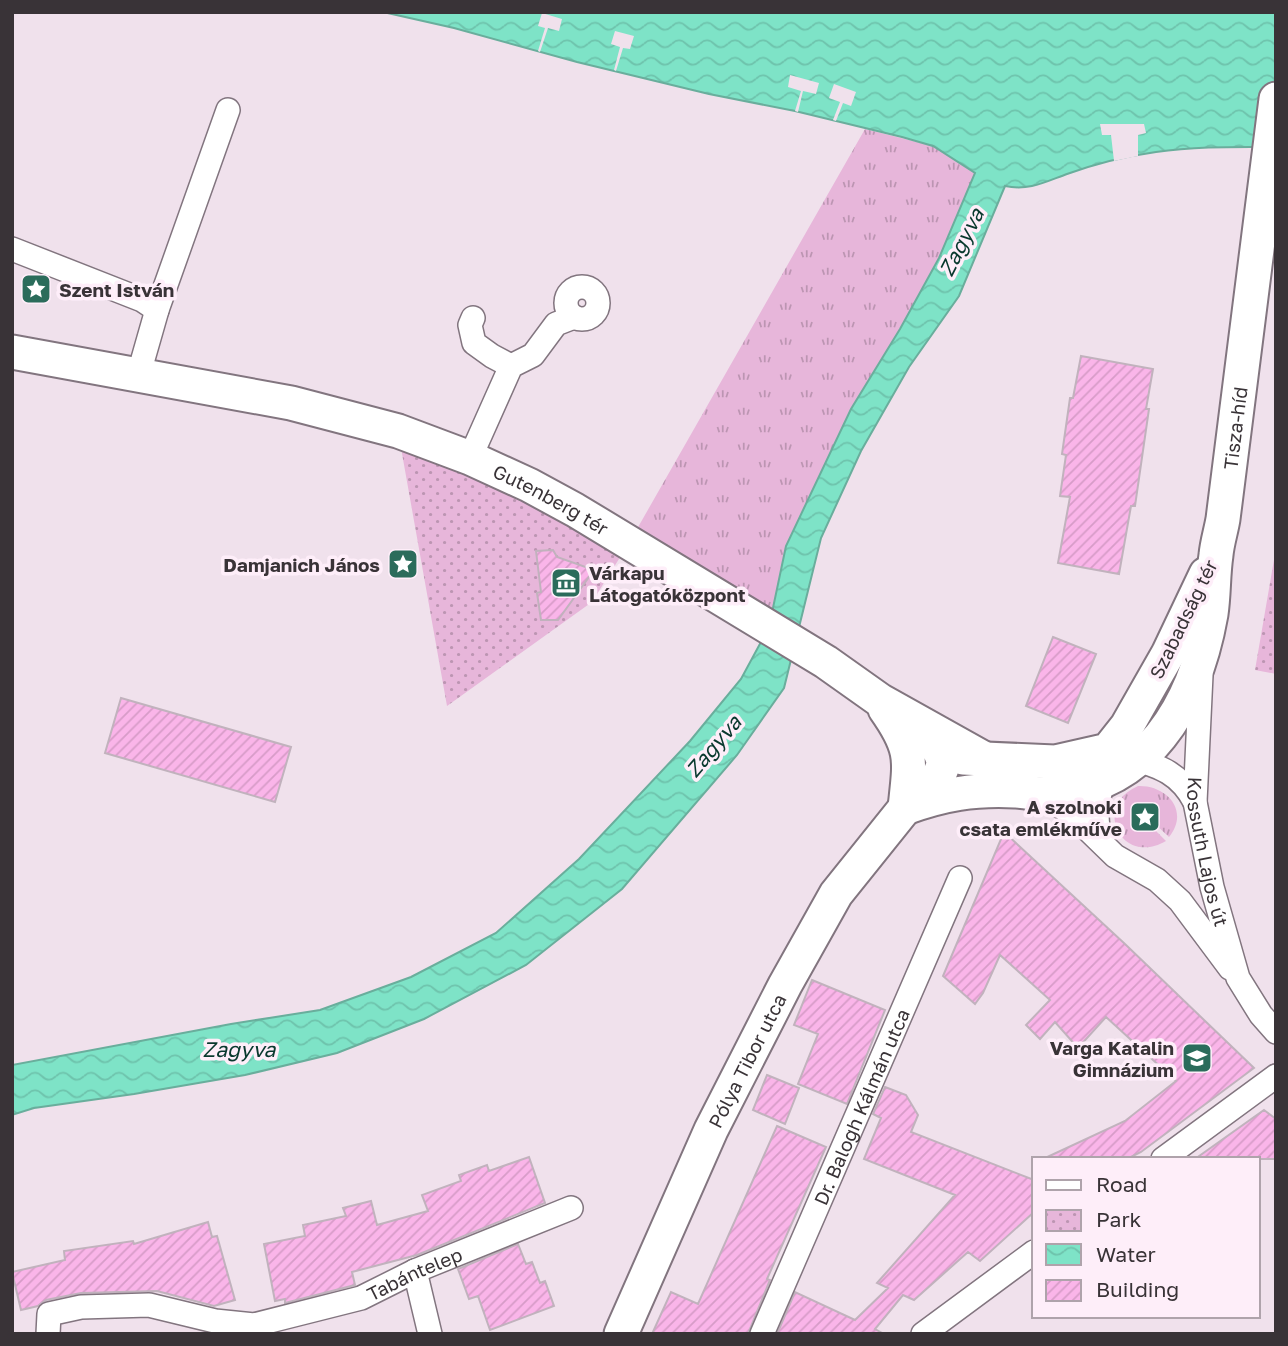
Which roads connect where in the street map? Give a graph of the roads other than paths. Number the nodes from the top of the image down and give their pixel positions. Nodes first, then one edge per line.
1 (1276, 99) edge
2 (228, 110) dead end
3 (12, 249) edge
4 (157, 310) junction
5 (574, 317) dead end
6 (473, 318) dead end
7 (12, 352) edge
8 (511, 366) junction
9 (139, 373) junction
10 (470, 458) junction
11 (1216, 552) junction
12 (1201, 658) junction
13 (881, 701) junction
14 (1123, 755) junction
15 (963, 759) junction
16 (1102, 784) junction
17 (1046, 794) junction
18 (1195, 802) junction
19 (905, 808) junction
20 (1103, 843) junction
21 (960, 878) dead end
22 (1238, 978) junction
23 (1276, 1032) edge
24 (1276, 1076) edge
25 (1166, 1157) edge
26 (571, 1208) dead end
27 (1032, 1253) edge
28 (415, 1271) junction
29 (253, 1329) edge
30 (48, 1334) edge
31 (430, 1334) edge
32 (621, 1334) edge
33 (762, 1334) edge
34 (923, 1334) edge

1 - 11 main road, Tisza-híd
2 - 4 street
3 - 4 street
4 - 9 street
5 - 8 street
6 - 8 street
7 - 9 main road, Gutenberg tér
8 - 10 street, Gutenberg tér
9 - 10 main road, Gutenberg tér
10 - 13 main road, Gutenberg tér
11 - 12 main road, Szabadság tér
11 - 14 main road, Szabadság tér
12 - 14 main road, Szabadság tér
12 - 18 street, Kossuth Lajos út
13 - 15 main road, Gutenberg tér
13 - 19 main road
14 - 15 main road
14 - 16 main road, Szabadság tér
14 - 18 street
15 - 17 main road, Gutenberg tér
15 - 19 main road, Pólya Tibor utca
16 - 17 main road, Szabadság tér
16 - 20 street
17 - 19 main road
17 - 20 street
18 - 22 street, Kossuth Lajos út
19 - 32 main road, Pólya Tibor utca
20 - 22 street
21 - 33 street, Dr. Balogh Kálmán utca
22 - 23 street, Kossuth Lajos út
24 - 25 street
26 - 28 street, Tabántelep
27 - 34 street
28 - 29 street, Tabántelep
28 - 31 street
29 - 30 street, Tabántelep

